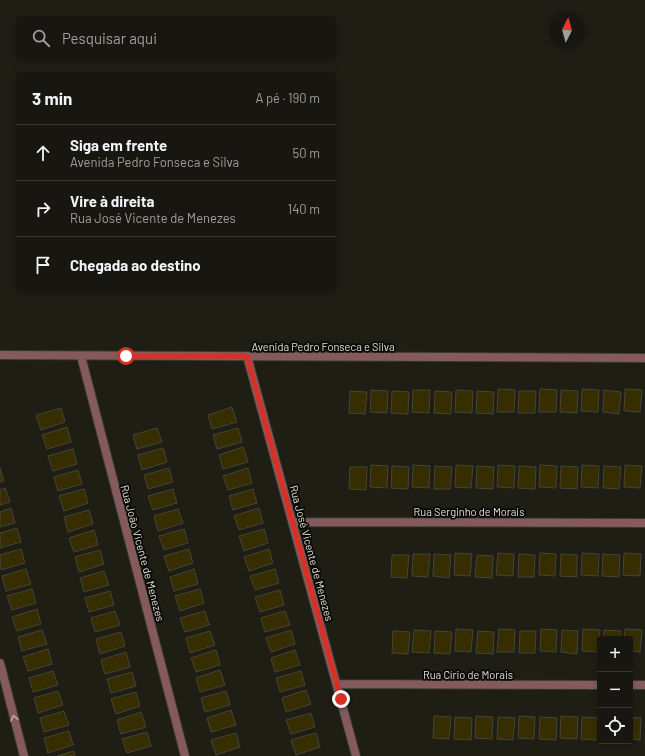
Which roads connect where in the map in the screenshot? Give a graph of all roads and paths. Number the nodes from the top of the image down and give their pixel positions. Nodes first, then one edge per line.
1 (0, 356) edge
2 (80, 356) junction
3 (247, 356) junction
4 (645, 358) edge
5 (292, 522) junction
6 (645, 523) edge
7 (0, 663) edge
8 (337, 684) junction
9 (597, 685) edge
10 (633, 685) edge
11 (645, 685) edge
12 (24, 756) edge
13 (185, 756) edge
14 (356, 756) edge

1 - 2 street, Avenida Pedro Fonseca e Silva
2 - 3 street, Avenida Pedro Fonseca e Silva
2 - 13 street, Rua João Vicente de Menezes
3 - 4 street, Avenida Pedro Fonseca e Silva
3 - 5 street, Rua José Vicente de Menezes
5 - 6 street, Rua Serginho de Morais
5 - 8 street, Rua José Vicente de Menezes
12 -> 7 street
8 - 9 street, Rua Círio de Morais
8 - 14 street, Rua José Vicente de Menezes
10 - 11 street

